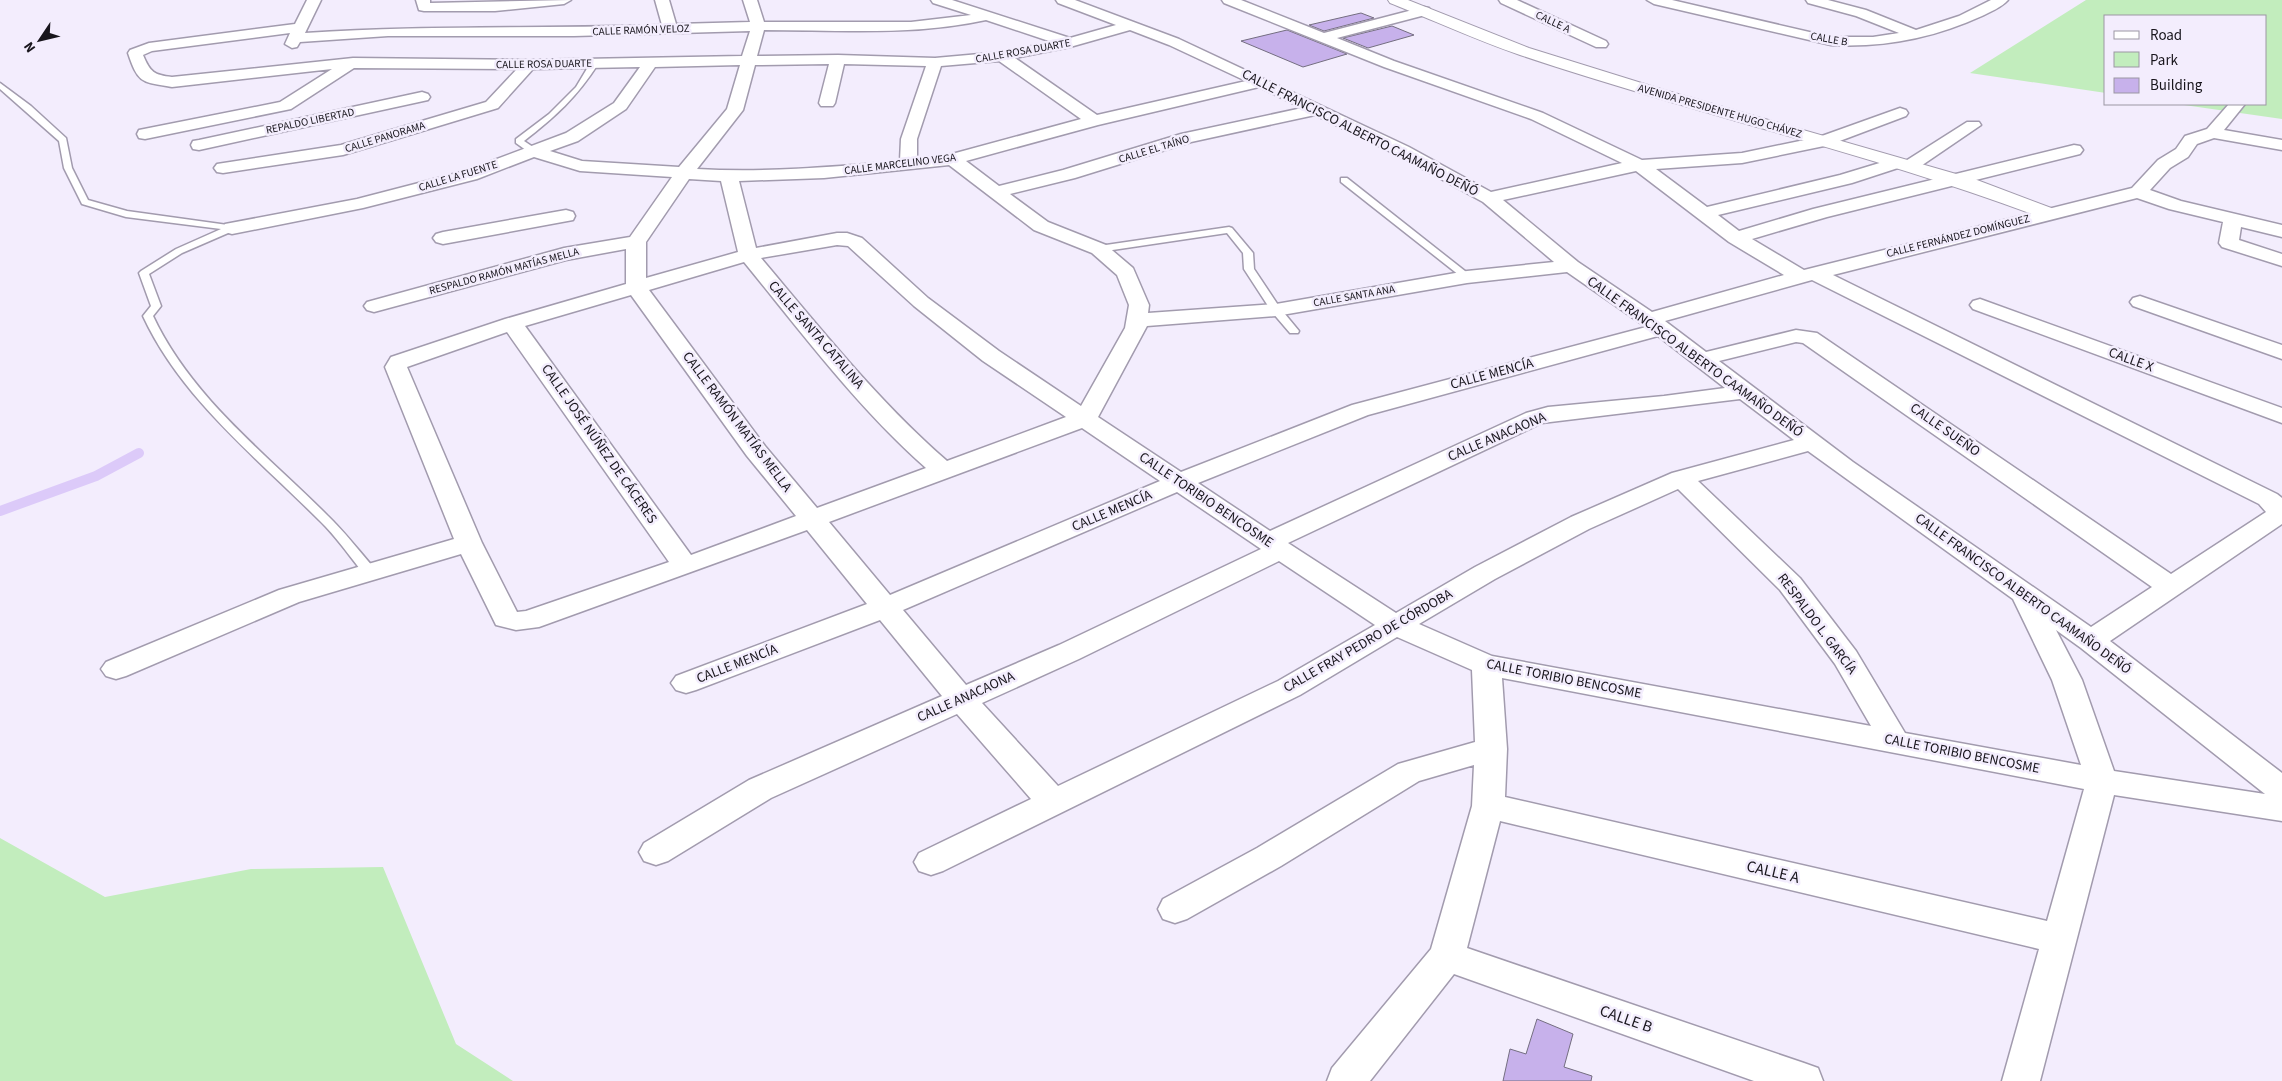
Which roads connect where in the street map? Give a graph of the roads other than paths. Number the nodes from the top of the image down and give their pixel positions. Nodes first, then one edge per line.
1 (314, 0) edge
2 (423, 0) edge
3 (564, 0) edge
4 (662, 0) edge
5 (750, 0) edge
6 (938, 0) edge
7 (1063, 0) edge
8 (1229, 0) edge
9 (1394, 0) edge
10 (1506, 0) edge
11 (1654, 0) edge
12 (1813, 0) edge
13 (2001, 0) edge
14 (1424, 11) junction
15 (988, 16) junction
16 (1132, 25) junction
17 (758, 26) junction
18 (670, 28) junction
19 (297, 33) junction
20 (1915, 34) junction
21 (1321, 38) junction
22 (1070, 43) junction
23 (1600, 44) dead end
24 (1002, 56) junction
25 (838, 59) junction
26 (750, 60) junction
27 (651, 62) junction
28 (935, 62) junction
29 (352, 64) junction
30 (594, 64) junction
31 (440, 65) junction
32 (529, 65) junction
33 (281, 68) junction
34 (1261, 82) junction
35 (0, 85) edge
36 (422, 97) junction
37 (827, 103) dead end
38 (2235, 105) edge
39 (1314, 110) junction
40 (1900, 114) dead end
41 (1094, 121) junction
42 (426, 124) junction
43 (1972, 125) dead end
44 (2213, 132) junction
45 (145, 134) dead end
46 (1824, 141) junction
47 (199, 145) dead end
48 (2282, 145) edge
49 (2074, 150) dead end
50 (533, 151) junction
51 (953, 158) junction
52 (908, 165) junction
53 (1639, 165) junction
54 (1903, 165) junction
55 (223, 168) dead end
56 (683, 174) junction
57 (729, 176) junction
58 (1344, 180) dead end
59 (1955, 180) junction
60 (995, 192) junction
61 (2138, 192) junction
62 (1489, 198) junction
63 (1705, 213) junction
64 (2047, 214) junction
65 (2233, 219) junction
66 (232, 228) junction
67 (2282, 231) edge
68 (443, 238) dead end
69 (1736, 238) junction
70 (636, 242) junction
71 (1099, 249) junction
72 (564, 254) junction
73 (748, 255) junction
74 (2282, 260) edge
75 (1571, 266) junction
76 (1808, 275) junction
77 (1467, 277) junction
78 (636, 287) junction
79 (2140, 302) dead end
80 (1980, 305) dead end
81 (374, 306) dead end
82 (1276, 310) junction
83 (1137, 320) junction
84 (512, 323) junction
85 (1655, 324) junction
86 (1294, 331) dead end
87 (2282, 352) edge
88 (1702, 360) junction
89 (1744, 392) junction
90 (2282, 416) edge
91 (1086, 418) junction
92 (1812, 443) junction
93 (943, 470) junction
94 (1680, 478) junction
95 (1179, 482) junction
96 (812, 519) junction
97 (469, 543) junction
98 (1274, 546) junction
99 (685, 566) junction
100 (370, 572) junction
101 (2171, 587) junction
102 (2024, 594) junction
103 (886, 607) junction
104 (1395, 625) junction
105 (2091, 641) junction
106 (1486, 665) junction
107 (116, 669) dead end
108 (686, 684) dead end
109 (961, 699) junction
110 (1894, 740) junction
111 (1491, 749) junction
112 (2102, 781) junction
113 (2282, 790) edge
114 (1053, 802) junction
115 (1488, 806) junction
116 (2282, 809) edge
117 (656, 852) dead end
118 (931, 862) dead end
119 (1175, 909) dead end
120 (2059, 939) junction
121 (1447, 956) junction
122 (1346, 1081) edge
123 (1804, 1081) edge
124 (2021, 1081) edge

1 - 19 street
2 - 3 street
4 - 18 street
5 - 17 street
6 - 15 street
7 - 16 street, CALLE FRANCISCO ALBERTO CAAMAÑO DEÑÓ
8 - 21 street
9 - 14 main road, AVENIDA PRESIDENTE HUGO CHÁVEZ
10 - 23 street, CALLE A
11 - 20 street, CALLE B
12 - 20 street
13 - 20 street, CALLE B
14 - 21 street
14 - 46 main road, AVENIDA PRESIDENTE HUGO CHÁVEZ
15 - 17 street, CALLE RAMÓN VELOZ
15 - 22 street
16 - 22 street, CALLE ROSA DUARTE
16 - 34 street, CALLE FRANCISCO ALBERTO CAAMAÑO DEÑÓ
17 - 18 street, CALLE RAMÓN VELOZ
17 - 26 street
18 - 19 street, CALLE RAMÓN VELOZ
19 - 33 street
19 - 33 street, CALLE ROSA DUARTE
21 - 53 street
22 - 24 street, CALLE ROSA DUARTE
24 - 28 street, CALLE ROSA DUARTE
24 - 41 street
25 - 26 street, CALLE ROSA DUARTE
25 - 28 street, CALLE ROSA DUARTE
25 - 37 street
26 - 27 street, CALLE ROSA DUARTE
26 - 56 street
27 - 30 street, CALLE ROSA DUARTE
27 - 50 street, CALLE LA FUENTE
28 - 52 street
29 - 31 street, CALLE ROSA DUARTE
29 - 33 street, CALLE ROSA DUARTE
29 - 45 street
30 - 32 street, CALLE ROSA DUARTE
30 - 50 lane
31 - 32 street, CALLE ROSA DUARTE
31 - 36 street
32 - 42 street, CALLE PANORAMA
34 - 39 street, CALLE FRANCISCO ALBERTO CAAMAÑO DEÑÓ
34 - 41 street, CALLE MARCELINO VEGA
35 - 66 lane
36 - 42 street
36 - 47 street, REPALDO LIBERTAD
38 - 44 street
39 - 60 street, CALLE EL TAÍNO
39 - 62 street, CALLE FRANCISCO ALBERTO CAAMAÑO DEÑÓ
40 - 46 street
41 - 51 street, CALLE MARCELINO VEGA
42 - 55 street, CALLE PANORAMA
43 - 54 street
44 - 48 street
44 - 61 street
46 - 53 street
46 - 54 main road, AVENIDA PRESIDENTE HUGO CHÁVEZ
49 - 59 street
50 - 56 street, CALLE MARCELINO VEGA
50 - 66 street, CALLE LA FUENTE
51 - 52 street, CALLE MARCELINO VEGA
51 - 60 street
52 - 57 street, CALLE MARCELINO VEGA
53 - 62 street
53 - 63 street
54 - 59 main road, AVENIDA PRESIDENTE HUGO CHÁVEZ
54 - 63 street
56 - 57 street, CALLE MARCELINO VEGA
56 - 70 street
57 - 73 street, CALLE SANTA CATALINA
58 - 77 lane
59 - 64 main road, AVENIDA PRESIDENTE HUGO CHÁVEZ
59 - 69 street
60 - 71 street
61 - 64 street, CALLE FERNÁNDEZ DOMÍNGUEZ
61 - 65 street
62 - 75 street, CALLE FRANCISCO ALBERTO CAAMAÑO DEÑÓ
63 - 69 street
64 - 76 street, CALLE FERNÁNDEZ DOMÍNGUEZ
65 - 67 street
65 - 74 street
66 - 100 lane
68 - 72 street
69 - 76 street
70 - 72 street, RESPALDO RAMÓN MATÍAS MELLA
70 - 78 street
71 - 82 lane
71 - 83 street
72 - 81 street, RESPALDO RAMÓN MATÍAS MELLA
73 - 78 street
73 - 91 street, CALLE TORIBIO BENCOSME
73 - 93 street, CALLE SANTA CATALINA
75 - 77 street, CALLE SANTA ANA
75 - 85 street, CALLE FRANCISCO ALBERTO CAAMAÑO DEÑÓ
76 - 85 street, CALLE FERNÁNDEZ DOMÍNGUEZ
76 - 101 street
77 - 82 street, CALLE SANTA ANA
78 - 84 street
78 - 96 street, CALLE RAMÓN MATÍAS MELLA
79 - 87 street
80 - 90 street, CALLE X
82 - 83 street, CALLE SANTA ANA
82 - 86 lane
83 - 91 street
84 - 97 street
84 - 99 street, CALLE JOSÉ NÚÑEZ DE CÁCERES
85 - 88 street, CALLE FRANCISCO ALBERTO CAAMAÑO DEÑÓ
85 - 95 street, CALLE MENCÍA
88 - 89 street, CALLE FRANCISCO ALBERTO CAAMAÑO DEÑÓ
88 - 101 street, CALLE SUEÑO
89 - 92 street, CALLE FRANCISCO ALBERTO CAAMAÑO DEÑÓ
89 - 98 street, CALLE ANACAONA
91 - 93 street
91 - 95 street, CALLE TORIBIO BENCOSME
92 - 94 street, CALLE FRAY PEDRO DE CÓRDOBA
92 - 102 street, CALLE FRANCISCO ALBERTO CAAMAÑO DEÑÓ
93 - 96 street
94 - 104 street, CALLE FRAY PEDRO DE CÓRDOBA
94 - 110 street, RESPALDO L. GARCÍA
95 - 98 street, CALLE TORIBIO BENCOSME
95 - 103 street, CALLE MENCÍA
96 - 99 street
96 - 103 street, CALLE RAMÓN MATÍAS MELLA
97 - 99 street
97 - 100 street
98 - 104 street, CALLE TORIBIO BENCOSME
98 - 109 street, CALLE ANACAONA
100 - 107 street
101 - 105 street
102 - 105 street, CALLE FRANCISCO ALBERTO CAAMAÑO DEÑÓ
102 - 112 street
103 - 108 street, CALLE MENCÍA
103 - 109 street, CALLE RAMÓN MATÍAS MELLA
104 - 106 street, CALLE TORIBIO BENCOSME
104 - 114 street, CALLE FRAY PEDRO DE CÓRDOBA
105 - 113 street, CALLE FRANCISCO ALBERTO CAAMAÑO DEÑÓ
106 - 110 street, CALLE TORIBIO BENCOSME
106 - 111 street
109 - 114 street, CALLE RAMÓN MATÍAS MELLA
109 - 117 street, CALLE ANACAONA
110 - 112 street, CALLE TORIBIO BENCOSME
111 - 115 street
111 - 119 street
112 - 116 street, CALLE TORIBIO BENCOSME
112 - 120 street
114 - 118 street, CALLE FRAY PEDRO DE CÓRDOBA
115 - 120 street, CALLE A
115 - 121 street
120 - 124 street
121 - 122 street
121 - 123 street, CALLE B

